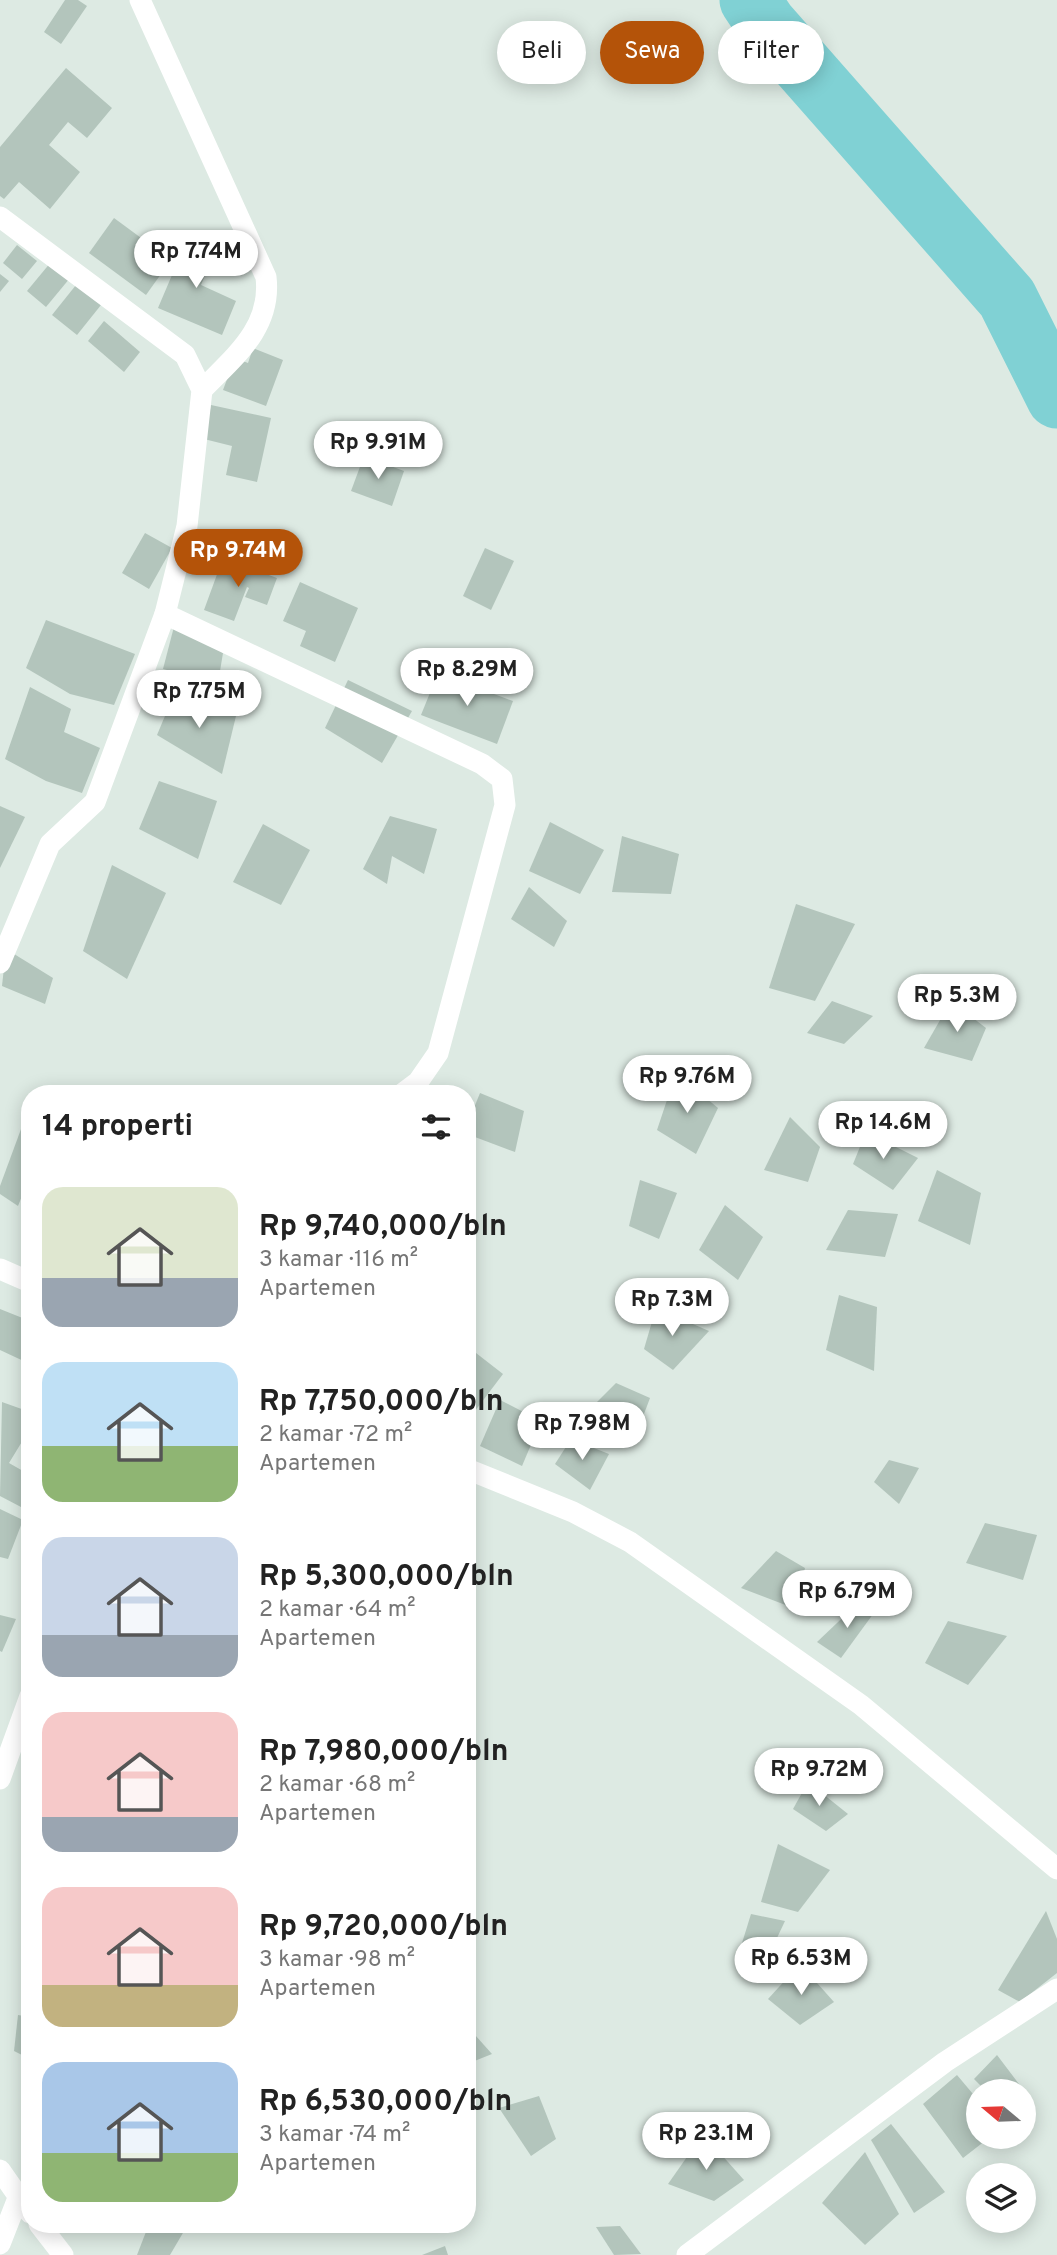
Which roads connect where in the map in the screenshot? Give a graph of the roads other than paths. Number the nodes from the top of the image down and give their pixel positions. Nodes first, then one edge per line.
1 (141, 0) edge
2 (0, 217) edge
3 (201, 390) junction
4 (165, 614) junction
5 (0, 963) edge
6 (414, 1085) edge
7 (0, 1269) edge
8 (21, 1278) edge
9 (476, 1473) edge
10 (21, 1721) edge
11 (0, 1779) edge
12 (1057, 1869) edge
13 (1057, 1989) edge
14 (0, 2171) edge
15 (21, 2202) edge
16 (21, 2211) edge
17 (45, 2233) edge
18 (0, 2244) edge
19 (63, 2255) edge
20 (687, 2255) edge

1 - 3 street
2 - 3 street
3 - 4 street
4 - 5 street
4 - 6 street
7 - 8 street
9 - 12 street
10 - 11 street
13 - 20 street
14 - 15 street
16 - 18 street
17 - 19 street

